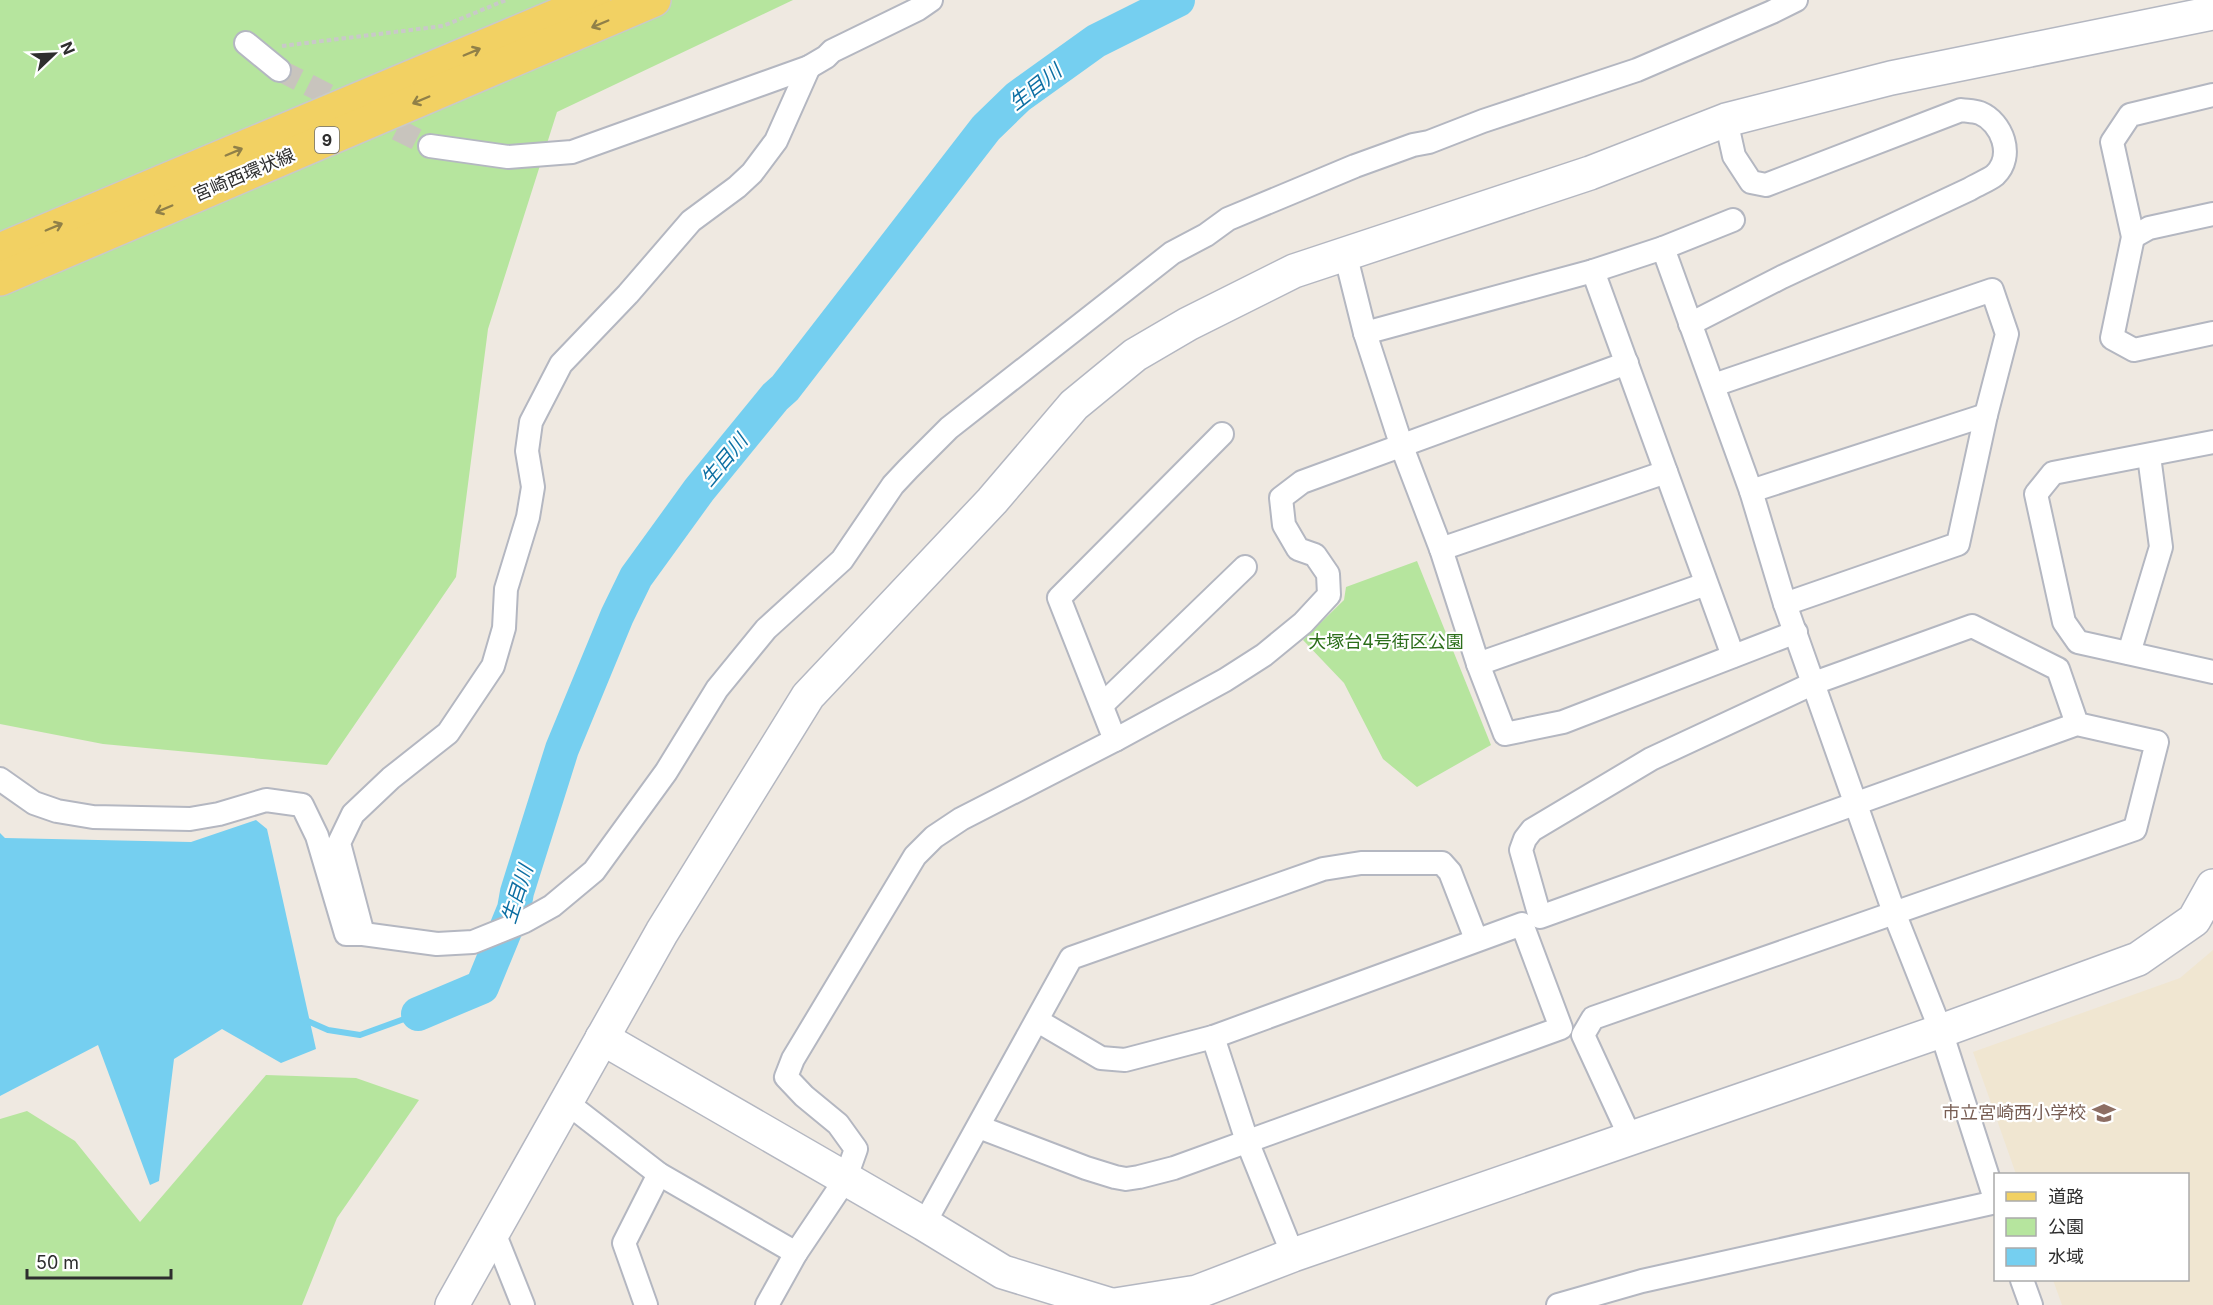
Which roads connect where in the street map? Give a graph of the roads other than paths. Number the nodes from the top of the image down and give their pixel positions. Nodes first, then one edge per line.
1 (594, 0) edge
2 (654, 0) edge
3 (931, 0) edge
4 (1796, 0) edge
5 (2213, 13) edge
6 (246, 43) road end
7 (809, 66) junction
8 (279, 69) tunnel mouth
9 (2213, 95) edge
10 (1726, 120) junction
11 (430, 146) tunnel mouth
12 (2213, 214) edge
13 (1733, 220) dead end
14 (2133, 237) junction
15 (1663, 248) junction
16 (0, 250) edge
17 (1345, 253) junction
18 (1593, 271) junction
19 (0, 279) edge
20 (1690, 324) junction
21 (1365, 333) junction
22 (2213, 333) edge
23 (1627, 363) junction
24 (1714, 385) junction
25 (1986, 415) junction
26 (1222, 434) dead end
27 (2213, 442) edge
28 (1402, 447) junction
29 (2149, 456) junction
30 (1666, 472) junction
31 (1751, 490) junction
32 (1441, 549) junction
33 (1245, 567) dead end
34 (1706, 584) junction
35 (1785, 604) junction
36 (1796, 632) junction
37 (2129, 652) junction
38 (1733, 656) junction
39 (1478, 664) junction
40 (2213, 672) edge
41 (1814, 682) junction
42 (1102, 705) junction
43 (2077, 724) junction
44 (1115, 740) junction
45 (0, 779) edge
46 (1857, 804) junction
47 (2213, 886) edge
48 (1895, 915) junction
49 (363, 934) junction
50 (1476, 939) junction
51 (1038, 1021) junction
52 (1941, 1031) junction
53 (1213, 1037) junction
54 (602, 1038) junction
55 (566, 1102) junction
56 (979, 1127) junction
57 (1631, 1139) junction
58 (1247, 1141) junction
59 (659, 1174) junction
60 (845, 1180) junction
61 (1994, 1199) edge
62 (1994, 1202) edge
63 (924, 1224) junction
64 (493, 1230) junction
65 (796, 1253) junction
66 (1293, 1255) junction
67 (2022, 1281) edge
68 (452, 1305) edge
69 (523, 1305) edge
70 (646, 1305) edge
71 (767, 1305) edge
72 (1113, 1305) edge
73 (1558, 1305) edge
74 (2031, 1305) edge

16 -> 1 main road, 宮崎西環状線 / 9
2 -> 19 main road, 宮崎西環状線 / 9
3 - 7 street
4 - 49 street
5 - 10 street
6 - 8 street
7 - 11 street
7 - 49 street
9 - 14 street
10 - 17 street
10 - 20 street
12 - 14 street
13 - 15 street
14 - 22 street
15 - 18 street
15 - 20 street
17 - 21 street
17 - 54 street
18 - 21 street
18 - 23 street
20 - 24 street
21 - 28 street
23 - 28 street
23 - 30 street
24 - 25 street
24 - 31 street
25 - 31 street
25 - 35 street
26 - 42 street
27 - 29 street
28 - 32 street
28 - 44 street
29 - 37 street
29 - 37 street
30 - 32 street
30 - 34 street
31 - 35 street
32 - 39 street
33 - 42 street
34 - 38 street
34 - 39 street
35 - 36 street
36 - 38 street
36 - 41 street
37 - 40 street
38 - 39 street
41 - 43 street
41 - 46 street
41 - 46 street
42 - 44 street
43 - 46 street
43 - 48 street
44 - 60 street
45 - 49 street
46 - 48 street
47 - 52 street
48 - 52 street
48 - 57 street
50 - 51 street
50 - 53 street
50 - 58 street
51 - 53 street
51 - 56 street
52 - 57 street
52 - 61 street
53 - 58 street
54 - 55 street
54 - 60 street
55 - 59 street
55 - 64 street
56 - 58 street
56 - 63 street
57 - 66 street
58 - 66 street
59 - 65 street
59 - 70 street
60 - 63 street
60 - 65 street
62 - 73 street
63 - 72 street
64 - 68 street
64 - 69 street
65 - 71 street
66 - 72 street
67 - 74 street

